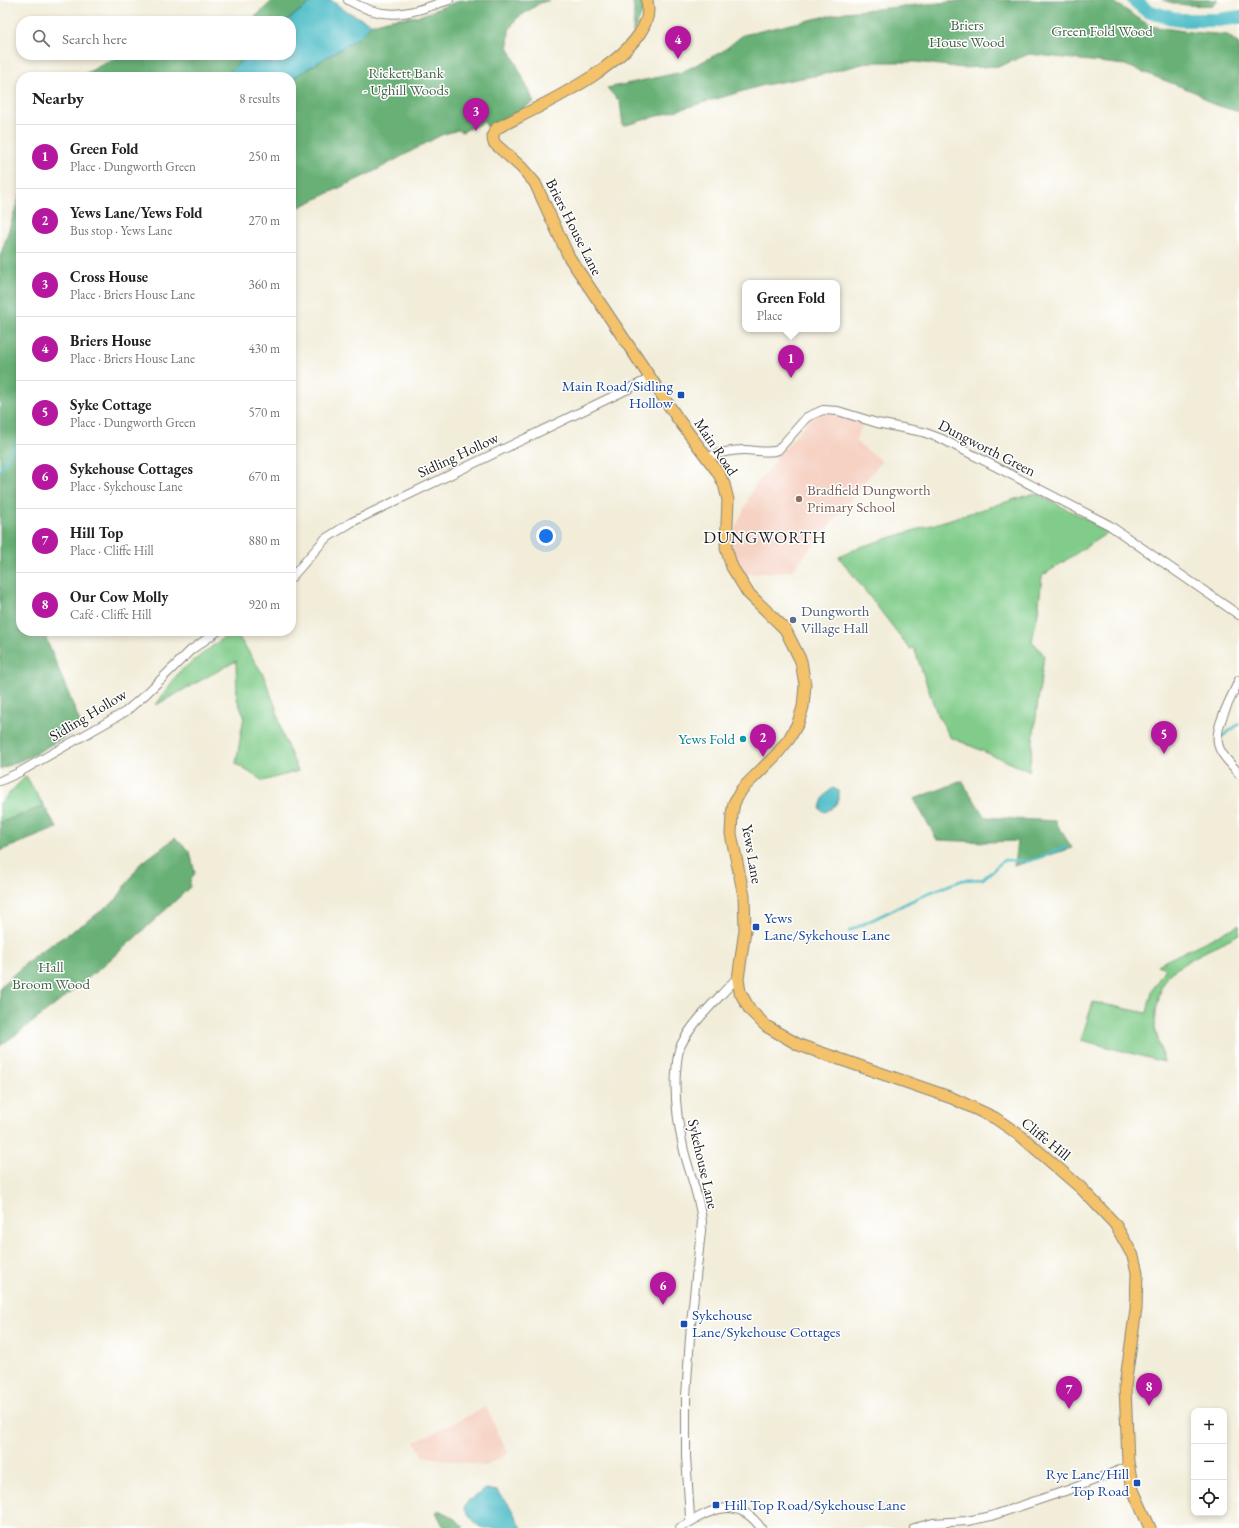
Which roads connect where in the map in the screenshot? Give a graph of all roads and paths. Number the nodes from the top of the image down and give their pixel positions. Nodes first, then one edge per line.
1 (348, 0) edge
2 (449, 0) edge
3 (648, 0) edge
4 (651, 378) junction
5 (707, 457) junction
6 (296, 572) edge
7 (1239, 615) edge
8 (211, 636) edge
9 (791, 640) joint
10 (1239, 680) edge
11 (1239, 774) edge
12 (0, 781) edge
13 (738, 979) junction
14 (1128, 1467) junction
15 (692, 1521) junction
16 (680, 1528) edge
17 (760, 1528) edge
18 (914, 1528) edge
19 (1150, 1528) edge

1 - 2 street
3 - 4 main road, Briers House Lane
4 - 5 main road, Main Road
4 - 6 street, Sidling Hollow
5 - 7 street, Dungworth Green
5 - 9 main road, Main Road
8 - 12 street, Sidling Hollow
9 - 13 main road, Yews Lane
10 - 11 street
13 - 14 main road, Cliffe Hill
13 - 15 street, Sykehouse Lane
14 - 18 street
14 - 19 main road, Cliffe Hill
15 - 16 street
15 - 17 street

